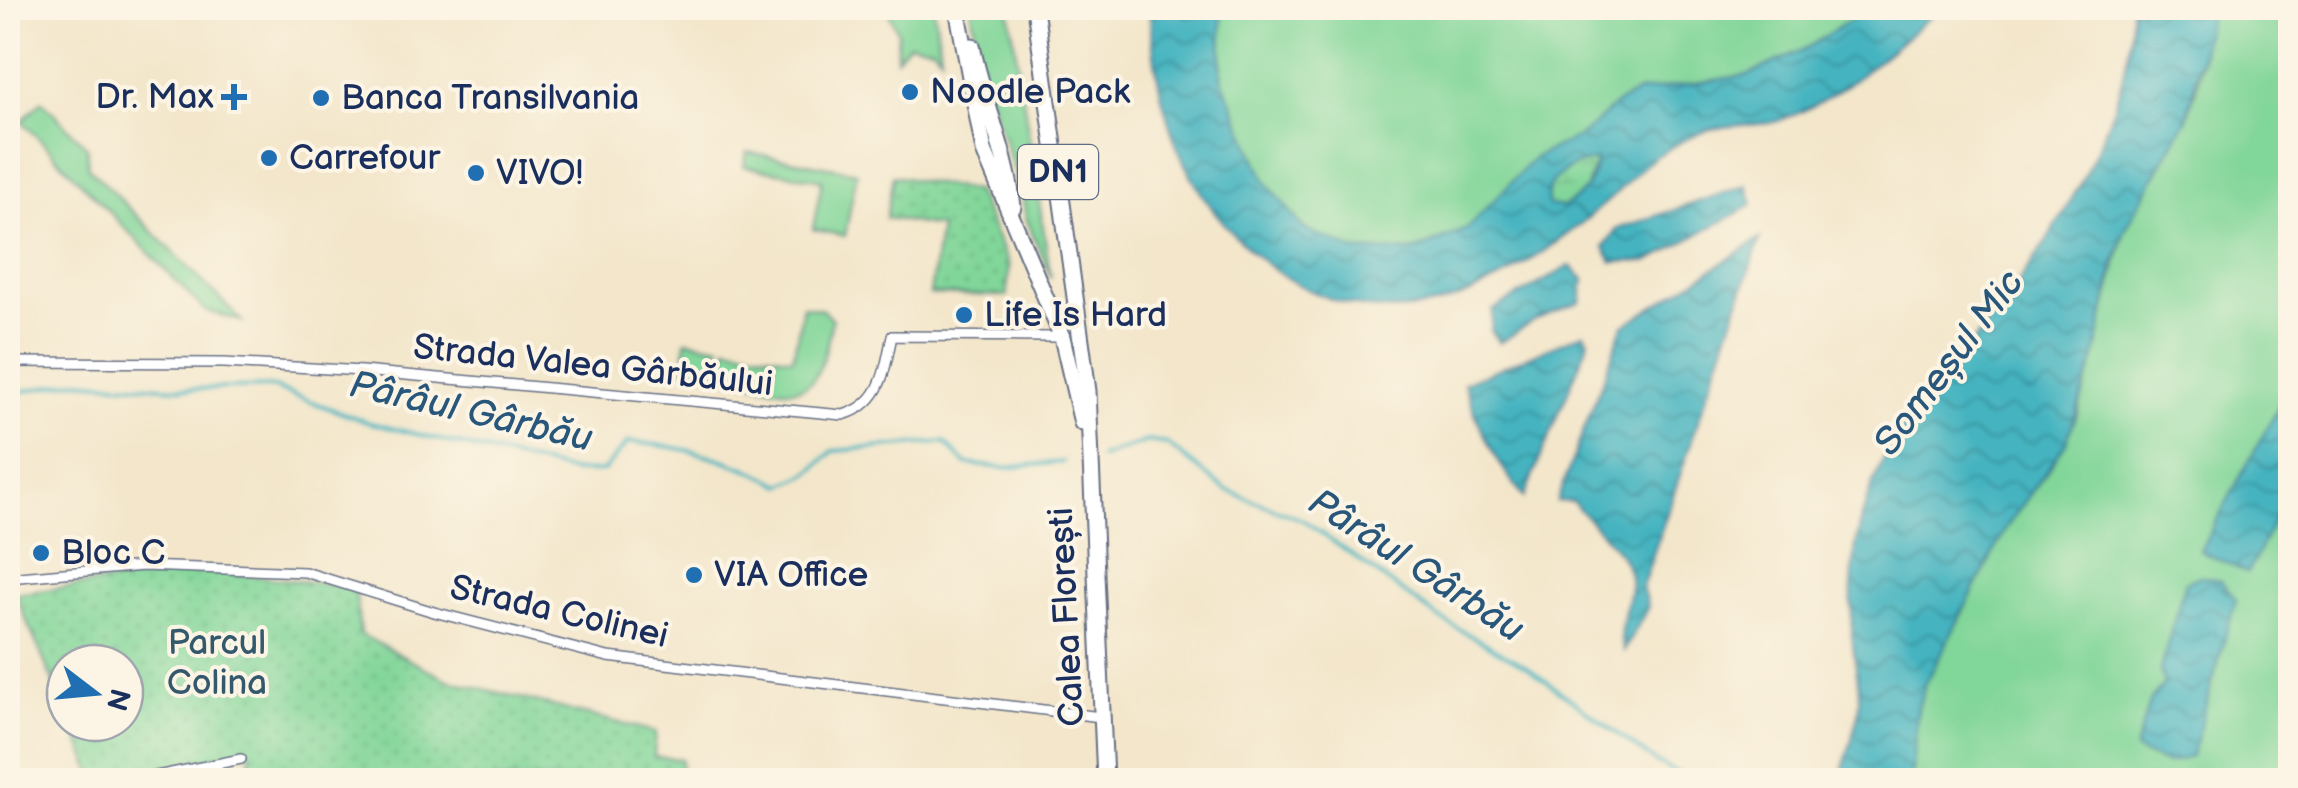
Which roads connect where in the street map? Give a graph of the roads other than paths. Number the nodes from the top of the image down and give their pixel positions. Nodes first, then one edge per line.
1 (957, 8) edge
2 (966, 8) edge
3 (1034, 11) edge
4 (1014, 224) junction
5 (1062, 338) junction
6 (8, 362) edge
7 (1089, 453) junction
8 (8, 578) edge
9 (1101, 717) junction
10 (241, 759) dead end
11 (137, 780) edge
12 (1105, 780) edge

1 - 4 main road, DN1
2 - 4 main road
3 - 7 main road, DN1
4 - 5 main road, DN1
5 - 6 street, Strada Valea Gârbăului
5 - 7 main road, DN1
7 - 9 main road, Calea Florești / DN1
8 - 9 street, Strada Colinei
9 - 12 main road, Calea Florești / DN1
10 - 11 street

